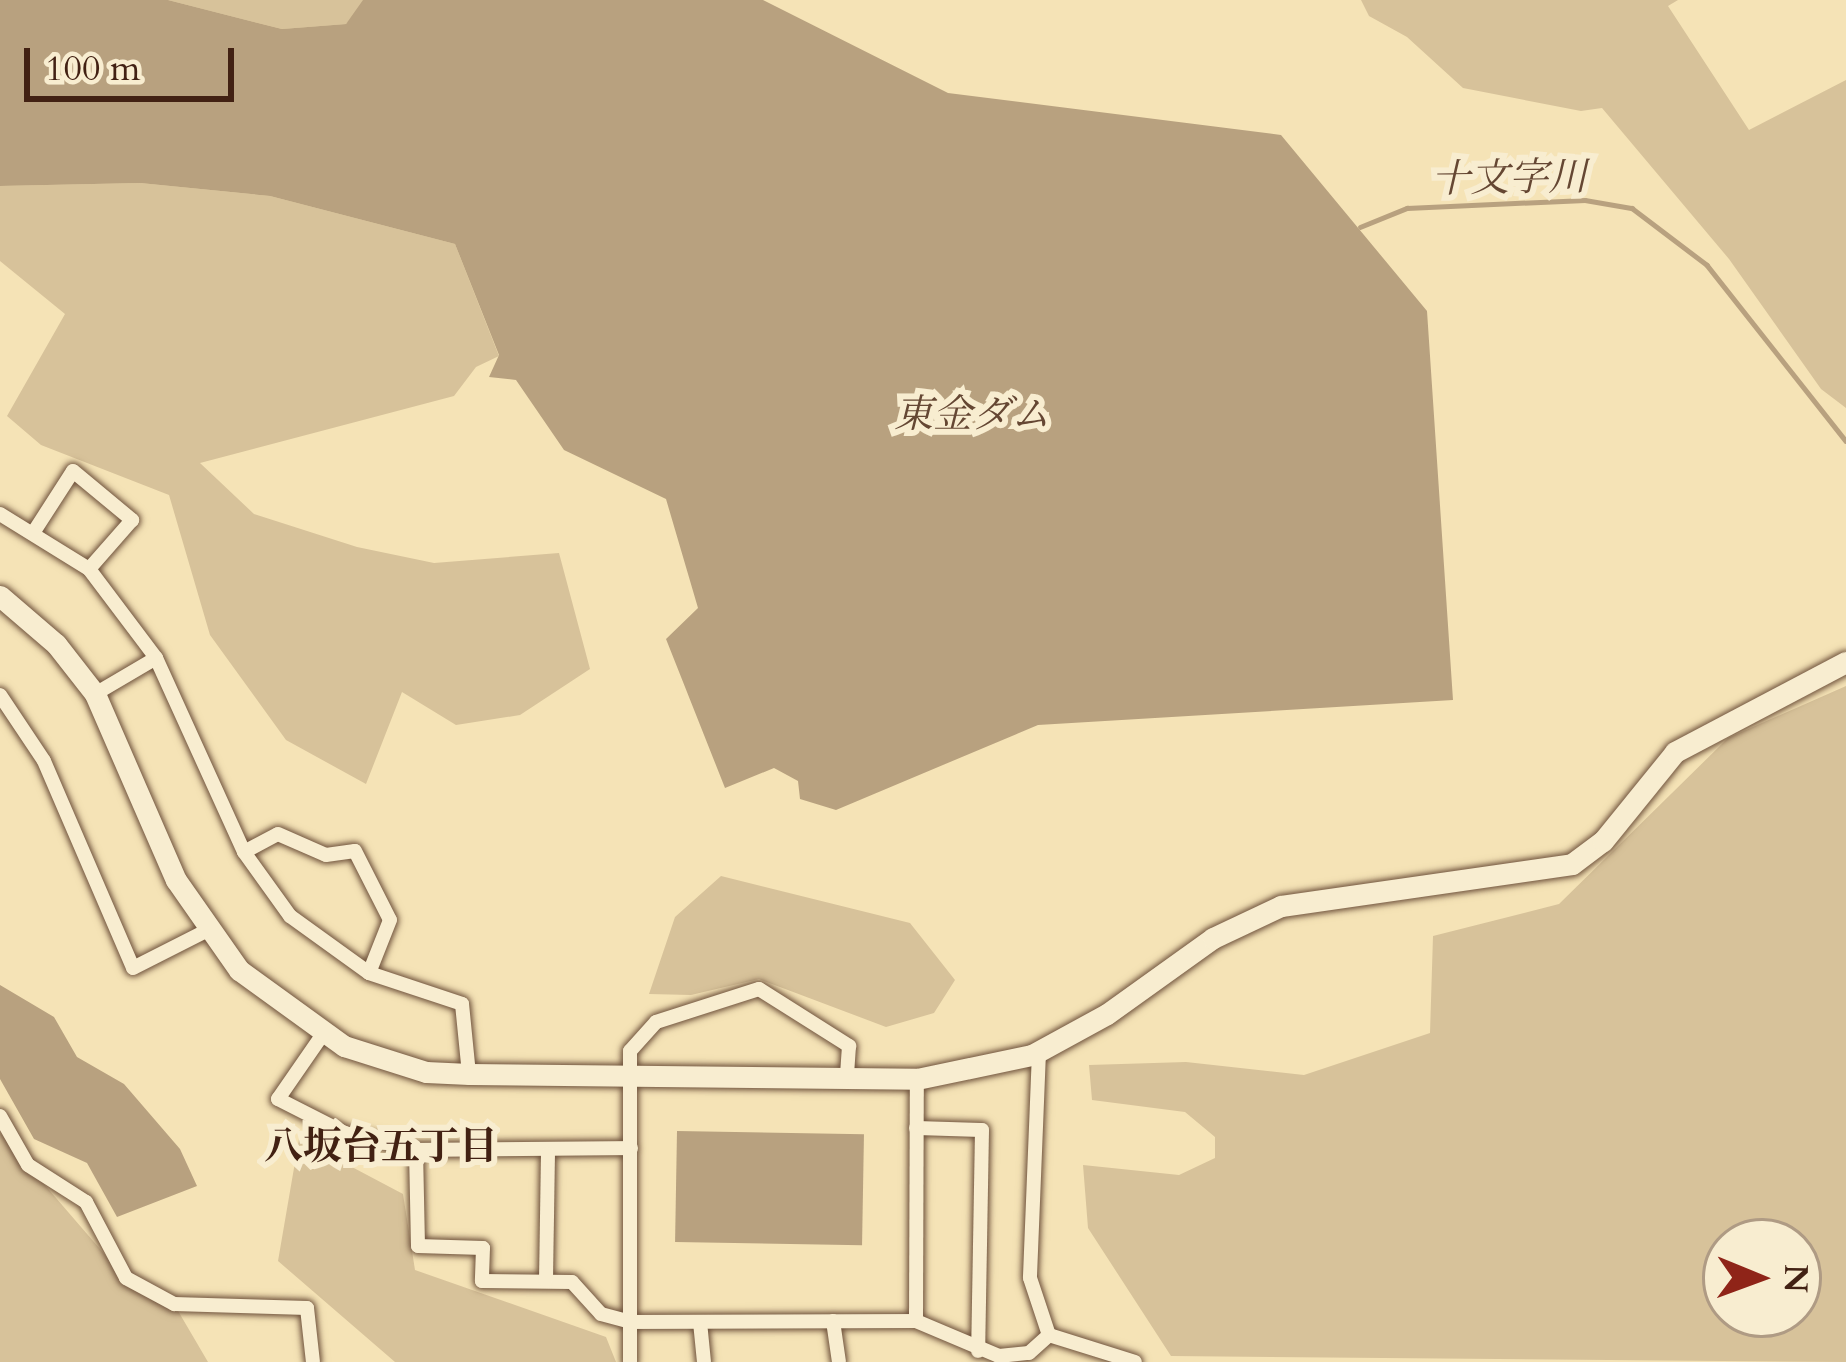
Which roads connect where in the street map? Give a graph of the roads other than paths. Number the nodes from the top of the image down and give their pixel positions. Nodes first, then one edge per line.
1 (0, 514) edge
2 (35, 530) junction
3 (89, 569) junction
4 (0, 596) edge
5 (156, 658) junction
6 (1846, 662) edge
7 (95, 694) junction
8 (0, 695) edge
9 (244, 852) junction
10 (208, 930) junction
11 (369, 973) junction
12 (322, 1034) junction
13 (1039, 1052) junction
14 (469, 1074) junction
15 (847, 1075) junction
16 (630, 1076) junction
17 (916, 1079) junction
18 (0, 1116) edge
19 (916, 1128) junction
20 (631, 1148) junction
21 (416, 1150) junction
22 (548, 1154) junction
23 (546, 1280) junction
24 (916, 1321) junction
25 (631, 1322) junction
26 (700, 1322) junction
27 (833, 1322) junction
28 (1049, 1335) junction
29 (978, 1351) junction
30 (313, 1362) edge
31 (630, 1362) edge
32 (704, 1362) edge
33 (839, 1362) edge
34 (1135, 1362) edge

1 - 2 street
2 - 3 street
2 - 3 street
3 - 5 street
4 - 7 street
5 - 7 street
5 - 9 street
6 - 13 street
7 - 10 street
8 - 10 street
9 - 11 street
9 - 11 street
10 - 12 street
11 - 14 street
12 - 14 street
12 - 21 street
13 - 17 street
13 - 28 street
14 - 16 street
15 - 16 street
15 - 16 street
15 - 17 street
16 - 20 street
17 - 19 street
18 - 30 street
19 - 24 street
19 - 29 street
20 - 22 street
20 - 25 street
21 - 22 street
21 - 23 street
22 - 23 street
23 - 25 street
24 - 27 street
24 - 29 street
25 - 26 street
25 - 31 street
26 - 27 street
26 - 32 street
27 - 33 street
28 - 29 street
28 - 34 street

